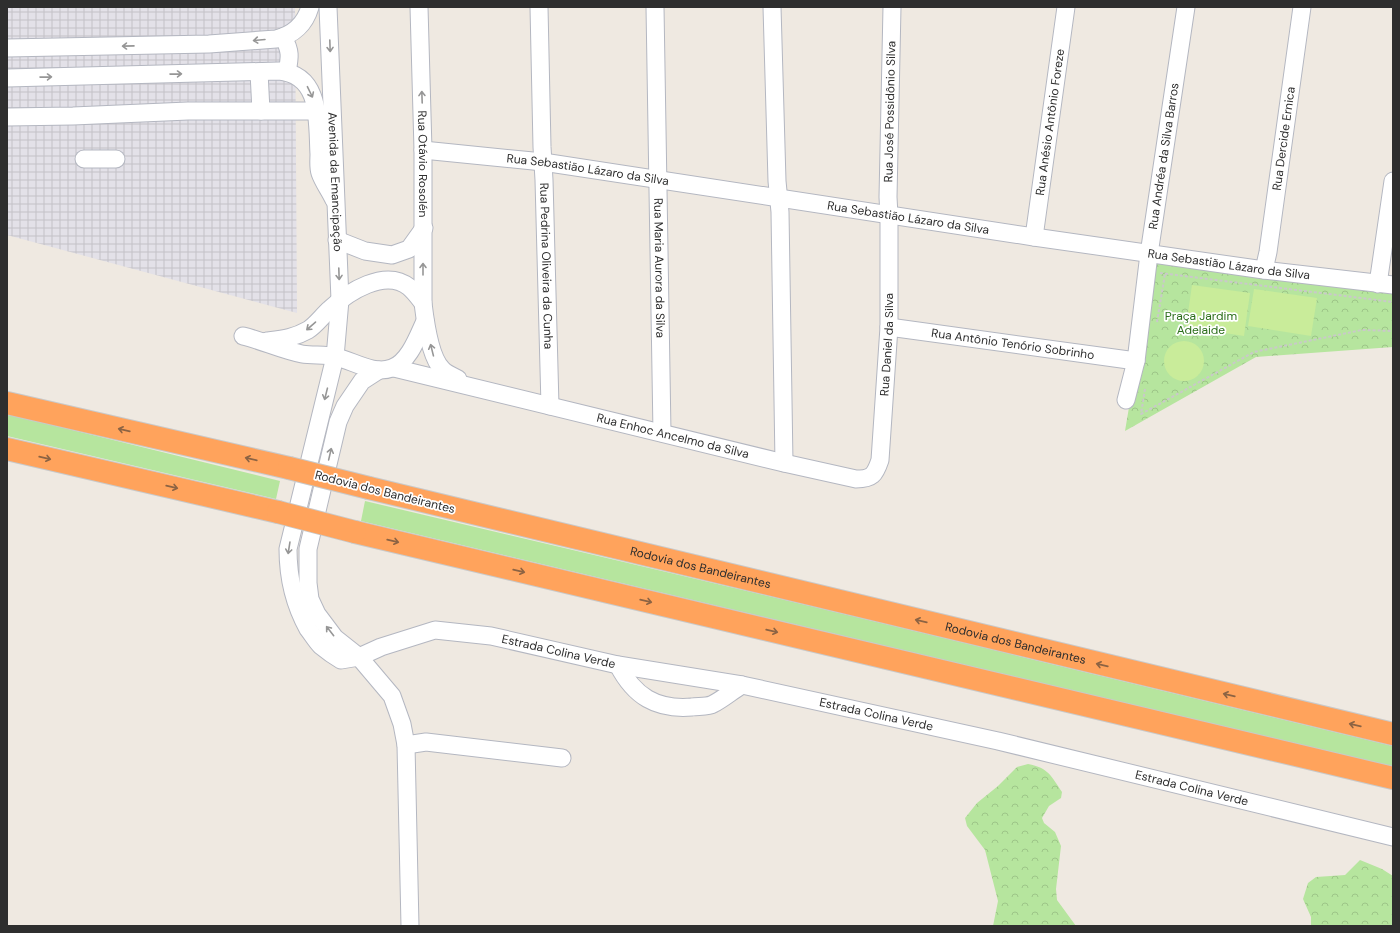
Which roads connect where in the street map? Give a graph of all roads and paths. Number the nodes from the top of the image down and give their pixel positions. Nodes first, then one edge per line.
1 (310, 7) edge
2 (328, 7) edge
3 (418, 7) edge
4 (539, 7) edge
5 (655, 7) edge
6 (772, 7) edge
7 (892, 7) edge
8 (1066, 7) edge
9 (1186, 7) edge
10 (1302, 7) edge
11 (284, 37) junction
12 (7, 48) edge
13 (259, 72) junction
14 (287, 72) junction
15 (7, 78) edge
16 (261, 111) junction
17 (317, 111) junction
18 (7, 117) edge
19 (424, 150) junction
20 (84, 158) dead end
21 (116, 159) dead end
22 (543, 162) junction
23 (658, 179) junction
24 (1393, 181) edge
25 (778, 198) junction
26 (336, 204) junction
27 (890, 216) junction
28 (424, 228) junction
29 (1034, 237) junction
30 (337, 240) junction
31 (1149, 254) junction
32 (1264, 270) junction
33 (1385, 284) edge
34 (340, 300) junction
35 (1393, 302) edge
36 (423, 303) junction
37 (425, 322) junction
38 (889, 326) junction
39 (1156, 328) dead end
40 (1393, 331) edge
41 (244, 336) dead end
42 (265, 342) junction
43 (335, 356) junction
44 (1136, 361) junction
45 (386, 369) junction
46 (1146, 383) dead end
47 (469, 386) junction
48 (1126, 400) dead end
49 (7, 403) edge
50 (550, 406) junction
51 (662, 433) junction
52 (7, 449) edge
53 (784, 463) junction
54 (876, 472) joint
55 (359, 657) junction
56 (618, 665) junction
57 (742, 685) junction
58 (1393, 734) edge
59 (406, 745) junction
60 (562, 758) dead end
61 (1393, 778) edge
62 (1393, 837) edge
63 (410, 926) edge

1 - 11 street
2 -> 26 street, Avenida da Emancipação
19 -> 3 street, Rua Otávio Rosolén
4 - 22 street, Rua Pedrina Oliveira da Cunha
5 - 23 street, Rua Maria Aurora da Silva
6 - 25 street
7 - 27 street, Rua José Possidônio Silva
8 - 29 street, Rua Anésio Antônio Foreze
9 - 31 street, Rua Andréa da Silva Barros
10 - 32 street, Rua Dercide Ernica
11 -> 12 street
11 - 14 street
13 - 14 street
15 -> 13 street
13 - 16 street
14 -> 17 street
16 - 17 street
16 - 18 street
17 - 26 street
19 - 22 street, Rua Sebastião Lázaro da Silva
19 - 28 street, Rua Otávio Rosolén
20 - 21 street
22 - 23 street, Rua Sebastião Lázaro da Silva
22 - 50 street, Rua Pedrina Oliveira da Cunha
23 - 25 street, Rua Sebastião Lázaro da Silva
23 - 51 street, Rua Maria Aurora da Silva
24 - 33 street
25 - 27 street, Rua Sebastião Lázaro da Silva
25 - 53 street
26 - 30 street, Avenida da Emancipação
27 - 29 street, Rua Sebastião Lázaro da Silva
27 - 38 street, Rua Daniel da Silva
28 - 30 street
36 -> 28 street, Rua Otávio Rosolén
29 - 31 street, Rua Sebastião Lázaro da Silva
30 -> 34 street, Avenida da Emancipação
31 - 32 street, Rua Sebastião Lázaro da Silva
31 - 44 street, Rua Andréa da Silva Barros
32 - 33 street, Rua Sebastião Lázaro da Silva
34 - 36 street
34 -> 42 street
34 - 43 street, Avenida da Emancipação
35 - 39 path
36 - 37 street, Rua Otávio Rosolén
37 - 45 street
47 -> 37 street, Rua Enhoc Ancelmo da Silva
38 - 44 street, Rua Antônio Tenório Sobrinho
38 - 54 street, Rua Daniel da Silva
40 - 46 path
41 - 42 street
42 - 43 street
43 - 45 street
43 -> 55 street, Estrada Colina Verde
44 - 48 street, Rua Andréa da Silva Barros
45 - 47 street, Rua Enhoc Ancelmo da Silva
55 -> 45 street
47 - 50 street, Rua Enhoc Ancelmo da Silva
58 -> 49 highway, Rodovia dos Bandeirantes, bridge
50 - 51 street, Rua Enhoc Ancelmo da Silva
51 - 53 street, Rua Enhoc Ancelmo da Silva
52 -> 61 highway, bridge
53 - 54 street, Rua Enhoc Ancelmo da Silva
55 - 56 street, Estrada Colina Verde
55 - 59 street
56 - 57 street, Estrada Colina Verde
56 - 57 street
57 - 62 street, Estrada Colina Verde
59 - 60 street
59 - 63 street

